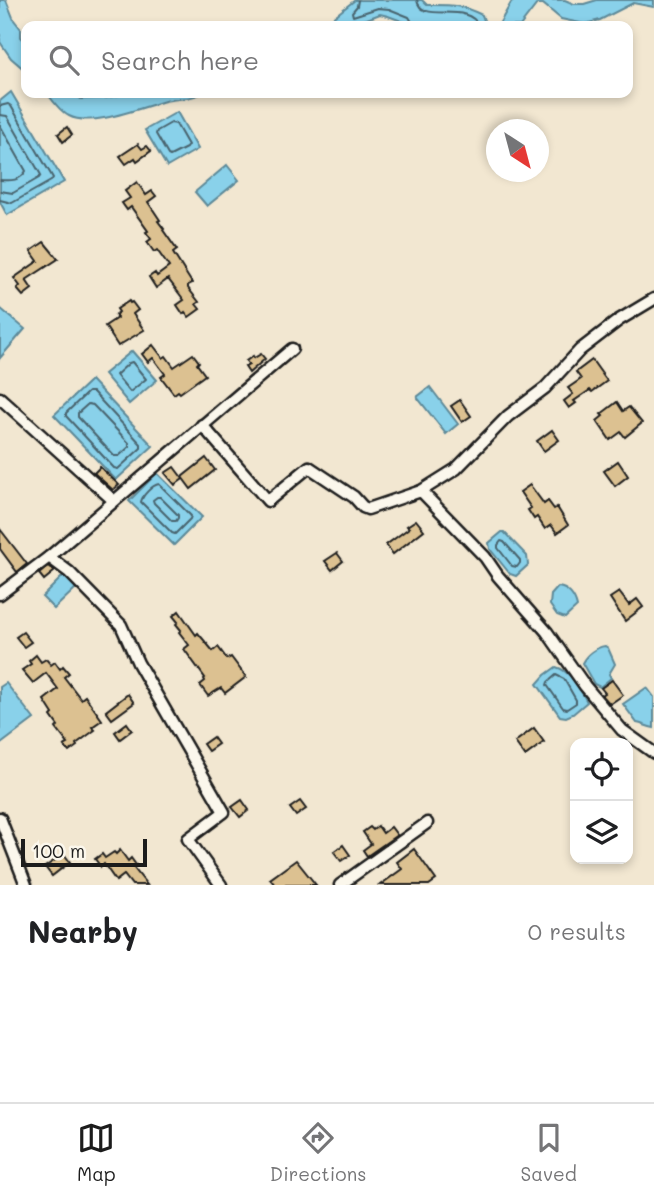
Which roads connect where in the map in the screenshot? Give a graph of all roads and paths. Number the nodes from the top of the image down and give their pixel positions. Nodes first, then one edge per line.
1 (654, 299) edge
2 (292, 349) dead end
3 (0, 398) edge
4 (202, 425) junction
5 (421, 491) junction
6 (114, 501) junction
7 (49, 557) junction
8 (0, 594) edge
9 (654, 753) edge
10 (0, 818) edge
11 (427, 823) dead end
12 (26, 885) edge
13 (221, 885) edge
14 (340, 885) edge

1 - 5 street
2 - 4 street
3 - 6 street
4 - 5 street
4 - 6 street
5 - 9 street
6 - 7 street
7 - 8 street
7 - 13 street
10 - 12 street
11 - 14 street

